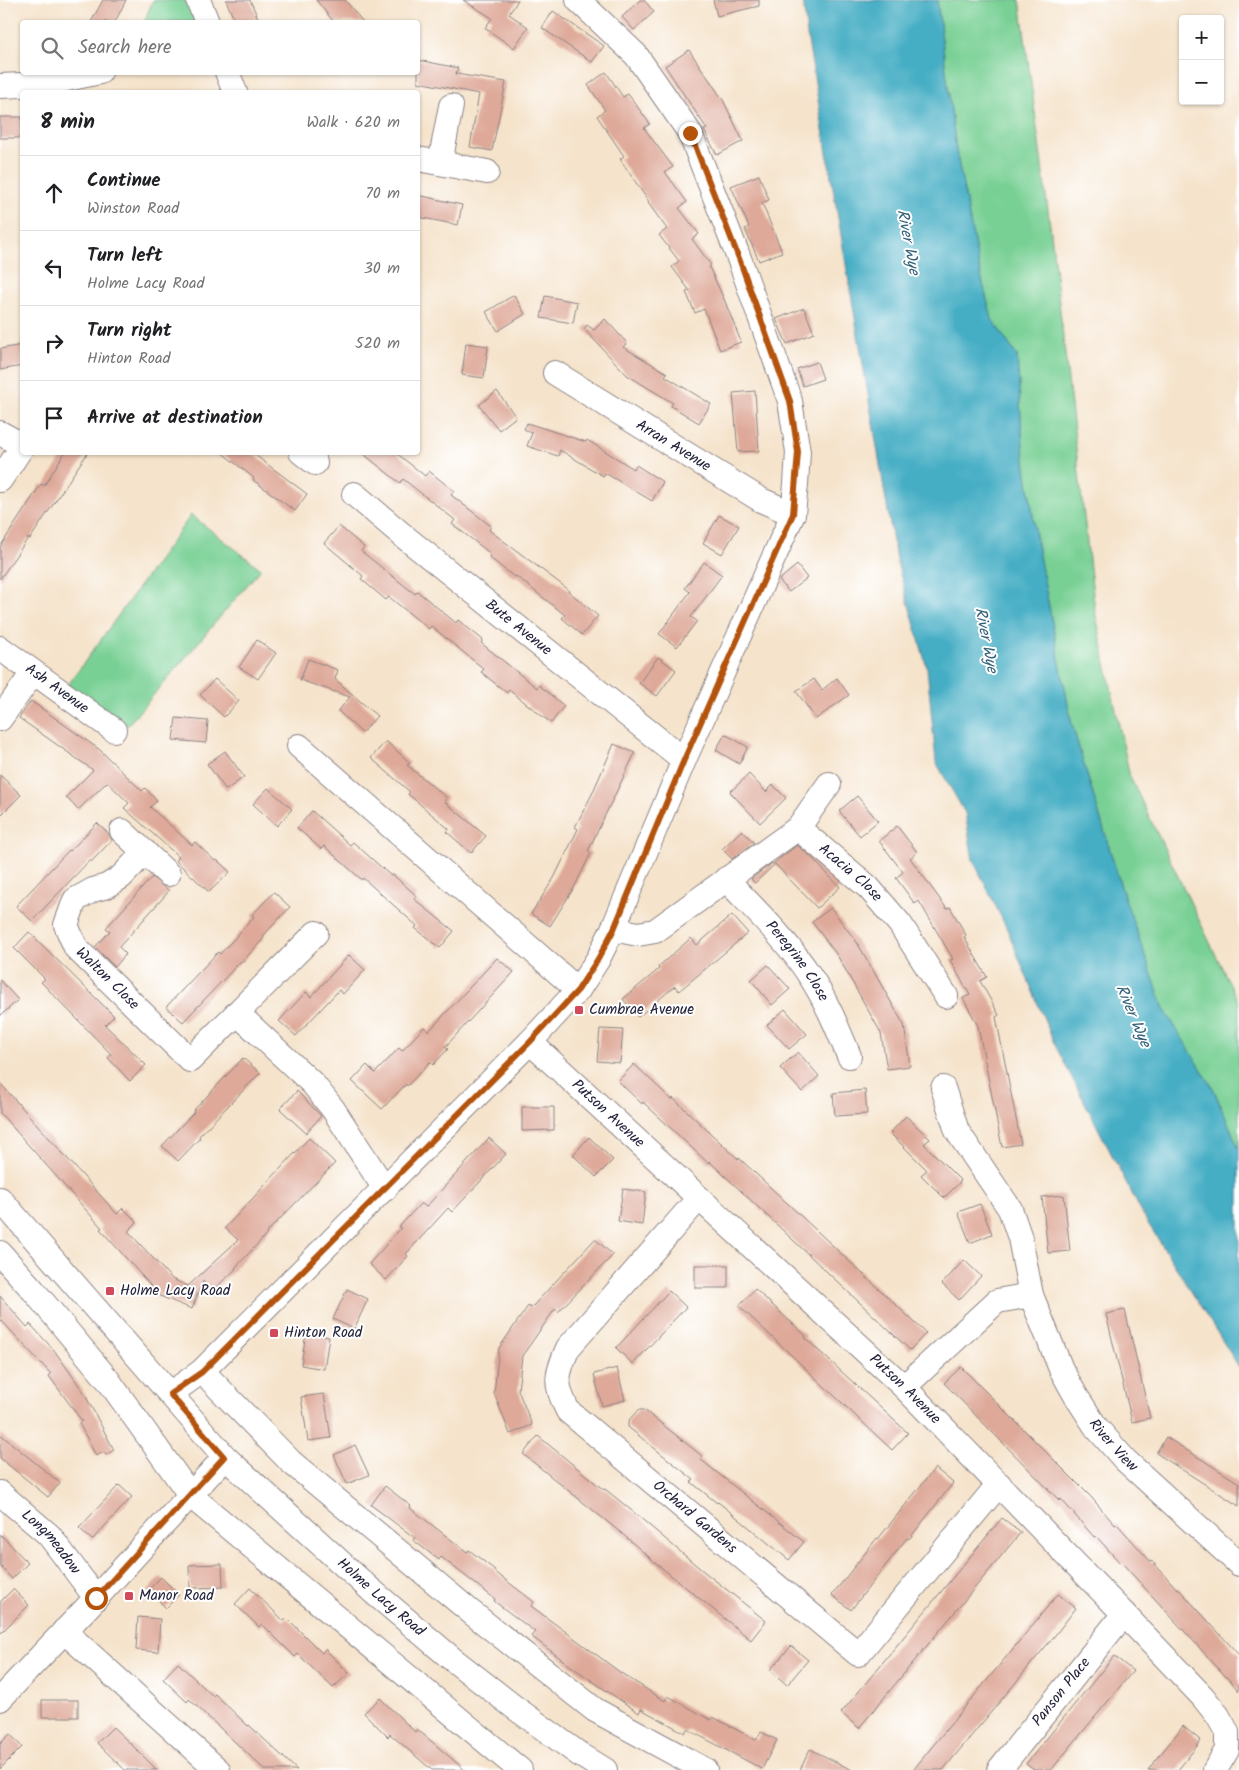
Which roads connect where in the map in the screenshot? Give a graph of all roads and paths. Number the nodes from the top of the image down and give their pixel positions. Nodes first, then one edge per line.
1 (198, 0) edge
2 (578, 0) edge
3 (206, 20) edge
4 (86, 75) edge
5 (228, 75) edge
6 (0, 86) edge
7 (234, 90) edge
8 (451, 106) dead end
9 (429, 161) edge
10 (487, 172) dead end
11 (555, 373) dead end
12 (0, 433) edge
13 (20, 445) edge
14 (20, 449) edge
15 (0, 480) edge
16 (354, 494) dead end
17 (793, 514) junction
18 (0, 648) edge
19 (33, 673) junction
20 (0, 719) edge
21 (114, 730) dead end
22 (299, 746) dead end
23 (684, 760) junction
24 (829, 784) dead end
25 (798, 828) junction
26 (122, 831) dead end
27 (144, 852) junction
28 (168, 874) dead end
29 (726, 879) junction
30 (614, 929) junction
31 (316, 933) dead end
32 (578, 990) junction
33 (946, 996) dead end
34 (237, 1013) junction
35 (530, 1042) junction
36 (849, 1056) dead end
37 (943, 1088) dead end
38 (385, 1189) junction
39 (699, 1198) junction
40 (0, 1199) edge
41 (0, 1253) edge
42 (1031, 1295) junction
43 (202, 1372) junction
44 (904, 1387) junction
45 (170, 1394) junction
46 (224, 1457) junction
47 (999, 1484) junction
48 (0, 1493) edge
49 (191, 1496) junction
50 (1239, 1564) edge
51 (96, 1598) junction
52 (1124, 1614) junction
53 (64, 1631) junction
54 (0, 1698) edge
55 (218, 1770) edge
56 (520, 1770) edge
57 (605, 1770) edge
58 (705, 1770) edge
59 (999, 1770) edge
60 (1215, 1770) edge

1 - 3 street
2 - 17 street
4 - 6 street
5 - 7 street
8 - 9 street
9 - 10 street
11 - 17 street, Arran Avenue
12 - 13 street
14 - 15 street
16 - 23 street, Bute Avenue
17 - 23 street
18 - 19 street, Ash Avenue
19 - 20 street
19 - 21 street, Ash Avenue
22 - 32 street
23 - 30 street
24 - 25 street
25 - 29 street
25 - 33 street, Acacia Close
26 - 27 street
27 - 28 street
27 - 34 street, Walton Close
29 - 30 street
29 - 36 street, Peregrine Close
30 - 32 street
31 - 34 street, Walton Close
32 - 35 street
34 - 38 street
35 - 38 street
35 - 39 street, Putson Avenue
37 - 42 street, River View
38 - 43 street
39 - 44 street, Putson Avenue
39 - 47 street, Orchard Gardens
40 - 45 street, Holme Lacy Road
41 - 49 street
42 - 44 street
42 - 50 street, River View
43 - 45 street
43 - 58 street
44 - 47 street, Putson Avenue
45 - 46 street, Holme Lacy Road
46 - 49 street
46 - 57 street, Holme Lacy Road
47 - 52 street, Putson Avenue
48 - 51 street, Longmeadow
49 - 51 street
49 - 56 street
51 - 53 street
52 - 59 street, Panson Place
52 - 60 street, Putson Avenue
53 - 54 street
53 - 55 street

